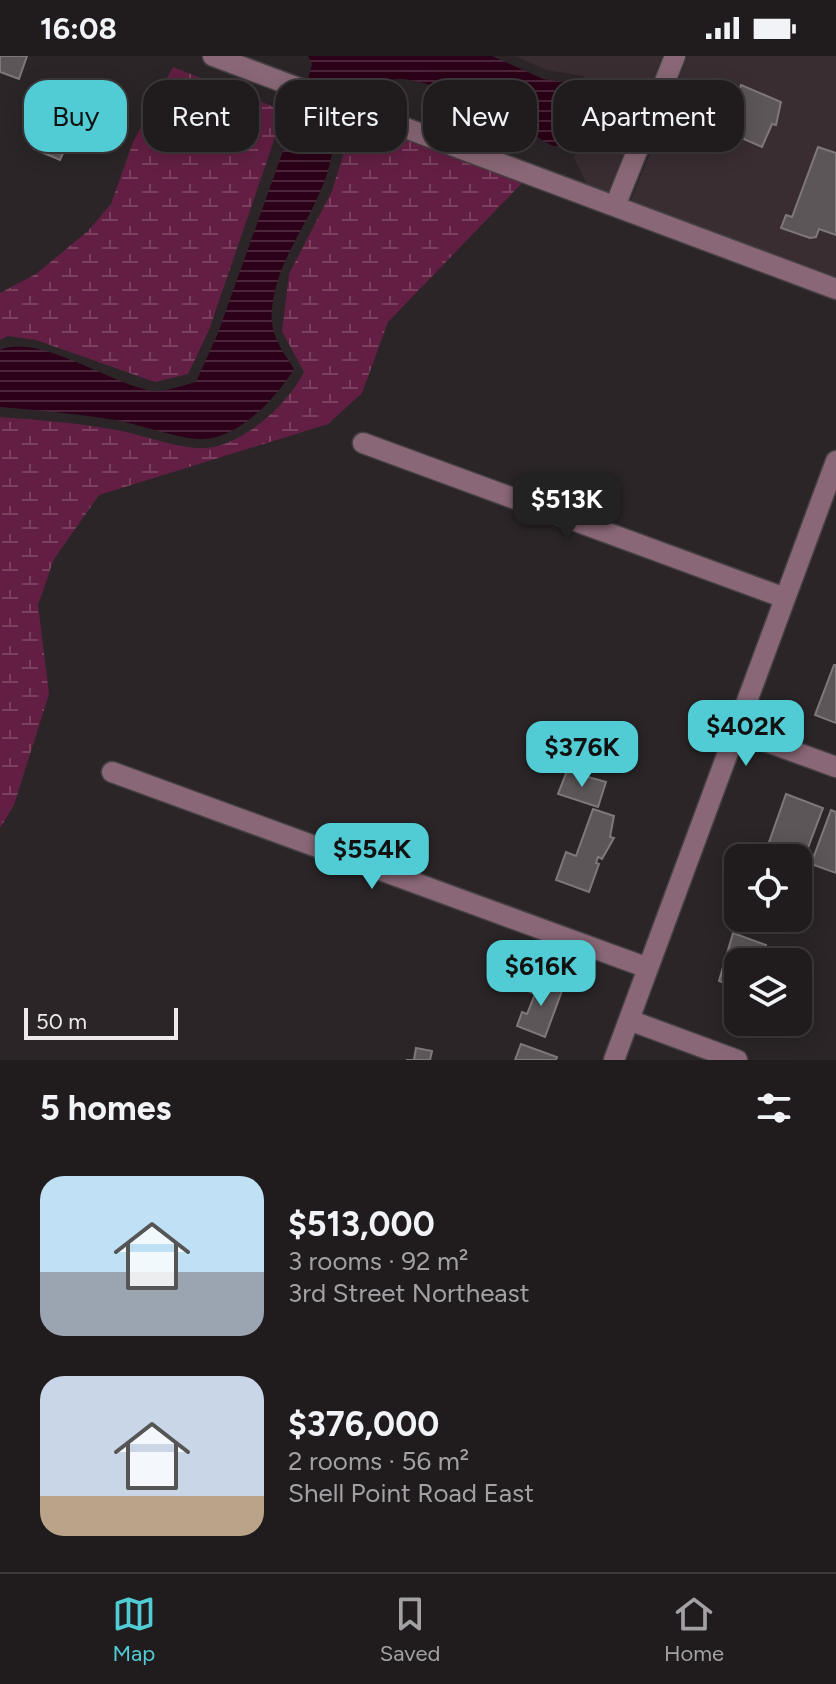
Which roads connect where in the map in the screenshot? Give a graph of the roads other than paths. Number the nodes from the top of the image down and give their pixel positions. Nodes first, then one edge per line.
1 (213, 56) edge
2 (675, 56) edge
3 (615, 206) junction
4 (836, 289) edge
5 (363, 443) dead end
6 (836, 461) edge
7 (785, 598) junction
8 (737, 731) junction
9 (836, 767) edge
10 (112, 772) dead end
11 (648, 968) junction
12 (629, 1020) junction
13 (614, 1060) edge
14 (737, 1060) edge

1 - 3 street
2 - 3 street
3 - 4 street
5 - 7 street
6 - 7 street
7 - 8 street
8 - 9 street
8 - 11 street
10 - 11 street
11 - 12 street
12 - 13 street
12 - 14 street

